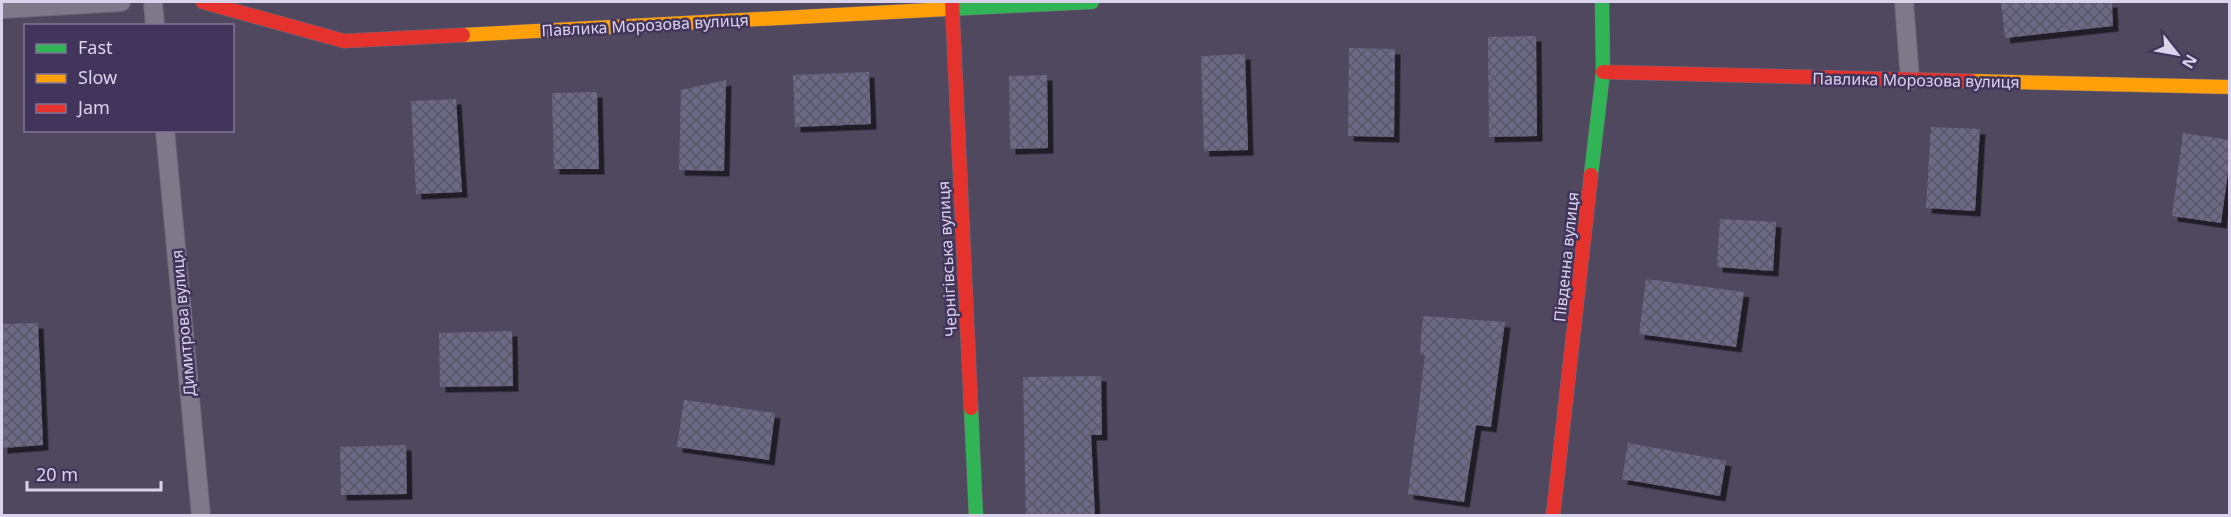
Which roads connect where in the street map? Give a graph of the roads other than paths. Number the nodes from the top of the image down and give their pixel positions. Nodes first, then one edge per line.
1 (121, 2) edge
2 (153, 2) edge
3 (203, 2) edge
4 (1092, 2) edge
5 (1602, 2) edge
6 (1904, 2) edge
7 (952, 5) edge
8 (2, 9) edge
9 (155, 24) edge
10 (1603, 72) junction
11 (1910, 80) junction
12 (2229, 87) edge
13 (165, 132) edge
14 (201, 516) edge
15 (976, 516) edge
16 (1553, 516) edge

1 - 8 street
2 - 9 street
3 - 7 street, Павлика Морозова вулиця
4 - 7 street, Павлика Морозова вулиця
5 - 10 street, Південна вулиця
6 - 11 street
7 - 15 street, Чернігівська вулиця
10 - 11 street, Павлика Морозова вулиця
10 - 16 street, Південна вулиця
11 - 12 street, Павлика Морозова вулиця
13 - 14 street, Димитрова вулиця

